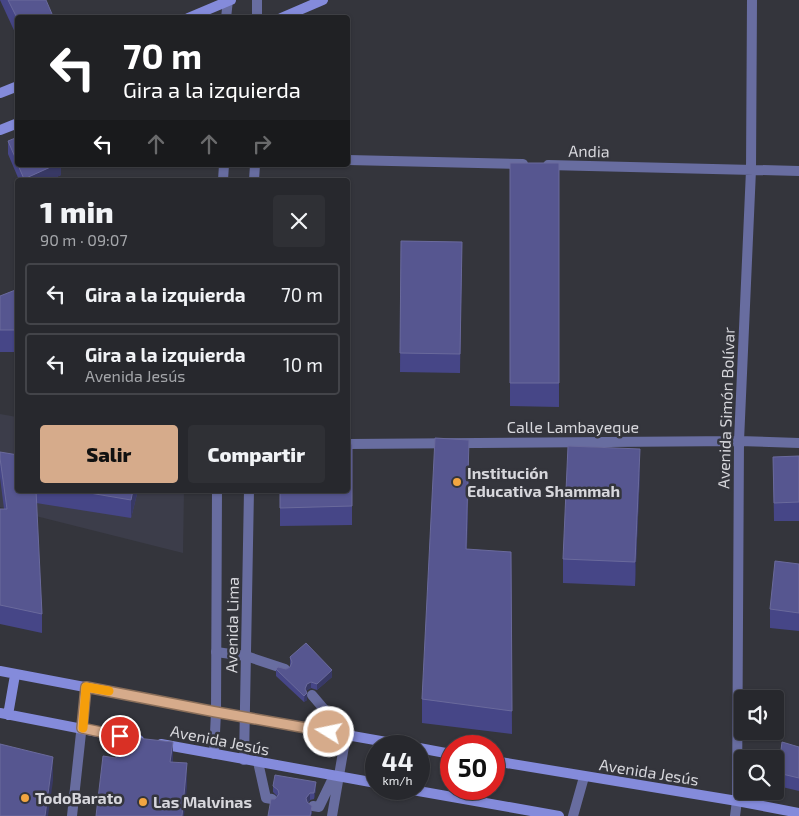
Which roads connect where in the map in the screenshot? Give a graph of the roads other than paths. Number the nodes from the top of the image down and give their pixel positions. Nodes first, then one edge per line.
1 (229, 0) edge
2 (257, 0) edge
3 (323, 0) edge
4 (752, 0) edge
5 (195, 15) edge
6 (226, 15) edge
7 (257, 15) edge
8 (288, 15) edge
9 (15, 87) edge
10 (0, 93) edge
11 (15, 124) edge
12 (0, 130) edge
13 (350, 160) edge
14 (750, 170) junction
15 (799, 171) edge
16 (739, 441) junction
17 (350, 444) edge
18 (799, 444) edge
19 (217, 493) edge
20 (249, 493) edge
21 (216, 652) junction
22 (246, 656) junction
23 (284, 668) edge
24 (0, 671) edge
25 (16, 674) junction
26 (86, 687) junction
27 (312, 695) dead end
28 (216, 712) junction
29 (4, 714) edge
30 (246, 717) junction
31 (82, 728) junction
32 (346, 735) junction
33 (365, 738) edge
34 (214, 754) junction
35 (244, 760) junction
36 (258, 762) junction
37 (505, 763) edge
38 (336, 776) junction
39 (584, 777) junction
40 (365, 781) edge
41 (430, 793) edge
42 (272, 799) edge
43 (737, 801) junction
44 (332, 813) edge
45 (799, 813) edge
46 (72, 816) edge
47 (558, 816) edge
48 (573, 816) edge
49 (735, 816) edge

1 - 5 main road
1 - 6 street
2 - 7 street
3 - 8 main road
4 - 14 street, Avenida Simón Bolívar
9 - 10 main road
11 - 12 main road
13 - 14 street, Andia
14 - 15 street, Andia
14 - 16 street, Avenida Simón Bolívar
16 - 17 street, Calle Lambayeque
16 - 18 street, Calle Lambayeque
16 - 43 street, Avenida Simón Bolívar
19 - 21 street, Avenida Lima
20 - 22 street, Avenida Lima
21 - 22 street
21 - 28 street, Avenida Lima
22 - 23 street
22 - 30 street, Avenida Lima
24 - 25 main road, Avenida Jesús
25 - 26 main road, Avenida Jesús
25 - 29 main road
26 - 28 main road, Avenida Jesús
26 - 31 street
27 - 32 street
28 - 30 main road, Avenida Jesús
28 - 34 street, Avenida Lima
29 - 31 main road, Avenida Jesús
30 - 32 main road, Avenida Jesús
30 - 35 street, Avenida Lima
31 - 34 main road, Avenida Jesús
31 - 46 street
32 - 33 main road, Avenida Jesús
32 - 38 street
34 - 35 main road, Avenida Jesús
35 - 36 main road, Avenida Jesús
36 - 38 main road, Avenida Jesús
36 - 42 street
37 - 39 main road, Avenida Jesús
38 - 40 main road, Avenida Jesús
38 - 44 street
38 - 44 street
39 - 43 main road, Avenida Jesús
39 - 48 street
41 - 47 main road
43 - 45 main road, Avenida Jesús
43 - 49 street, Avenida Simón Bolívar

